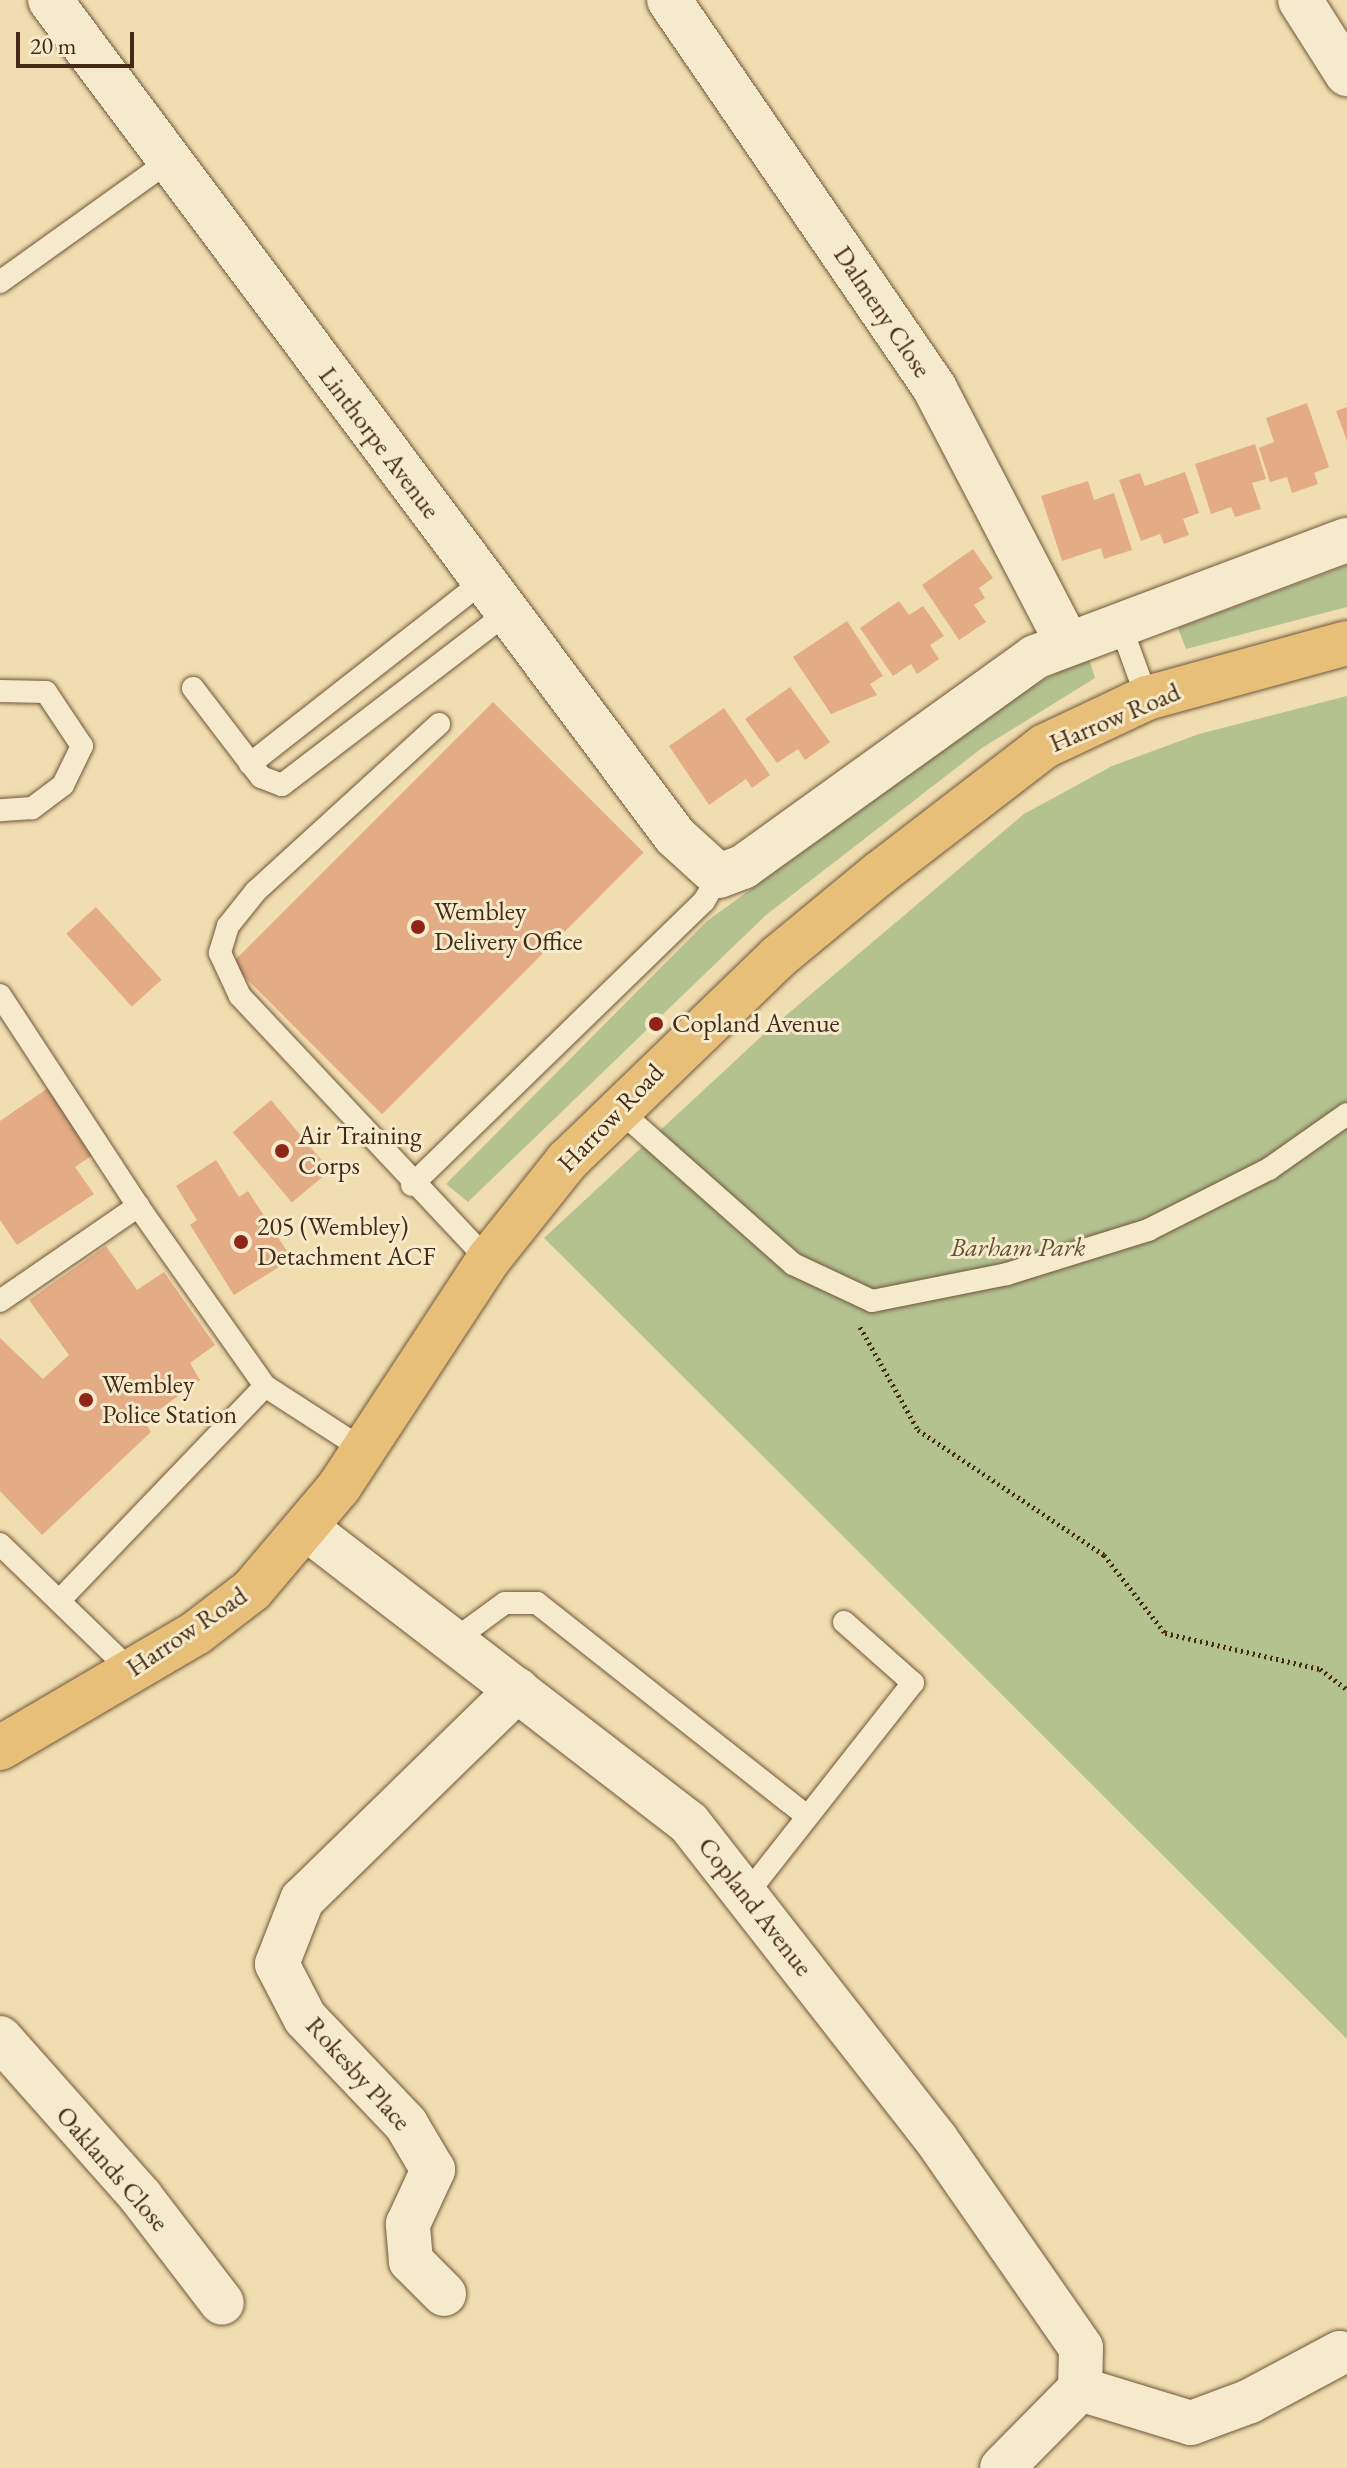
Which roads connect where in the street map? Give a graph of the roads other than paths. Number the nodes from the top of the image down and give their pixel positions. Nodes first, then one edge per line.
1 (50, 0) edge
2 (669, 0) edge
3 (1300, 0) edge
4 (1347, 74) edge
5 (169, 161) junction
6 (0, 282) edge
7 (1347, 540) edge
8 (494, 598) junction
9 (1120, 624) junction
10 (1066, 641) junction
11 (1347, 643) edge
12 (193, 688) dead end
13 (0, 691) edge
14 (1147, 698) junction
15 (439, 724) dead end
16 (250, 764) junction
17 (0, 810) edge
18 (719, 876) junction
19 (0, 995) edge
20 (619, 1110) junction
21 (1347, 1114) edge
22 (412, 1185) junction
23 (138, 1206) junction
24 (488, 1260) junction
25 (0, 1301) edge
26 (265, 1386) junction
27 (364, 1450) junction
28 (306, 1528) junction
29 (0, 1544) edge
30 (59, 1601) junction
31 (844, 1622) dead end
32 (453, 1641) junction
33 (131, 1671) junction
34 (517, 1690) junction
35 (0, 1748) edge
36 (807, 1816) junction
37 (746, 1895) junction
38 (0, 2038) edge
39 (444, 2294) dead end
40 (222, 2303) dead end
41 (1340, 2353) dead end
42 (1080, 2389) junction
43 (1002, 2468) edge

1 - 5 street, Linthorpe Avenue
2 - 10 street, Dalmeny Close
3 - 4 street
5 - 6 lane
5 - 8 street, Linthorpe Avenue
7 - 9 street
8 - 16 lane
8 - 16 lane
8 - 18 street, Linthorpe Avenue
9 - 10 street
9 - 14 lane
10 - 18 street
11 - 14 main road, Harrow Road
12 - 16 lane
13 - 17 lane
14 - 20 main road, Harrow Road
15 - 22 lane
18 - 22 lane
19 - 23 lane
20 - 21 lane
20 - 24 main road, Harrow Road
22 - 24 lane
23 - 25 lane
23 - 26 lane
24 - 27 main road, Harrow Road
26 - 27 lane
26 - 30 lane
27 - 28 main road, Harrow Road
28 - 32 street, Copland Avenue
28 - 33 main road, Harrow Road
29 - 30 lane
30 - 33 lane
31 - 36 lane
32 - 34 street, Copland Avenue
32 - 36 lane
33 - 35 main road, Harrow Road
34 - 37 street, Copland Avenue
34 - 39 street, Rokesby Place
36 - 37 lane
37 - 42 street, Copland Avenue
38 - 40 street, Oaklands Close
41 - 42 street
42 - 43 street

